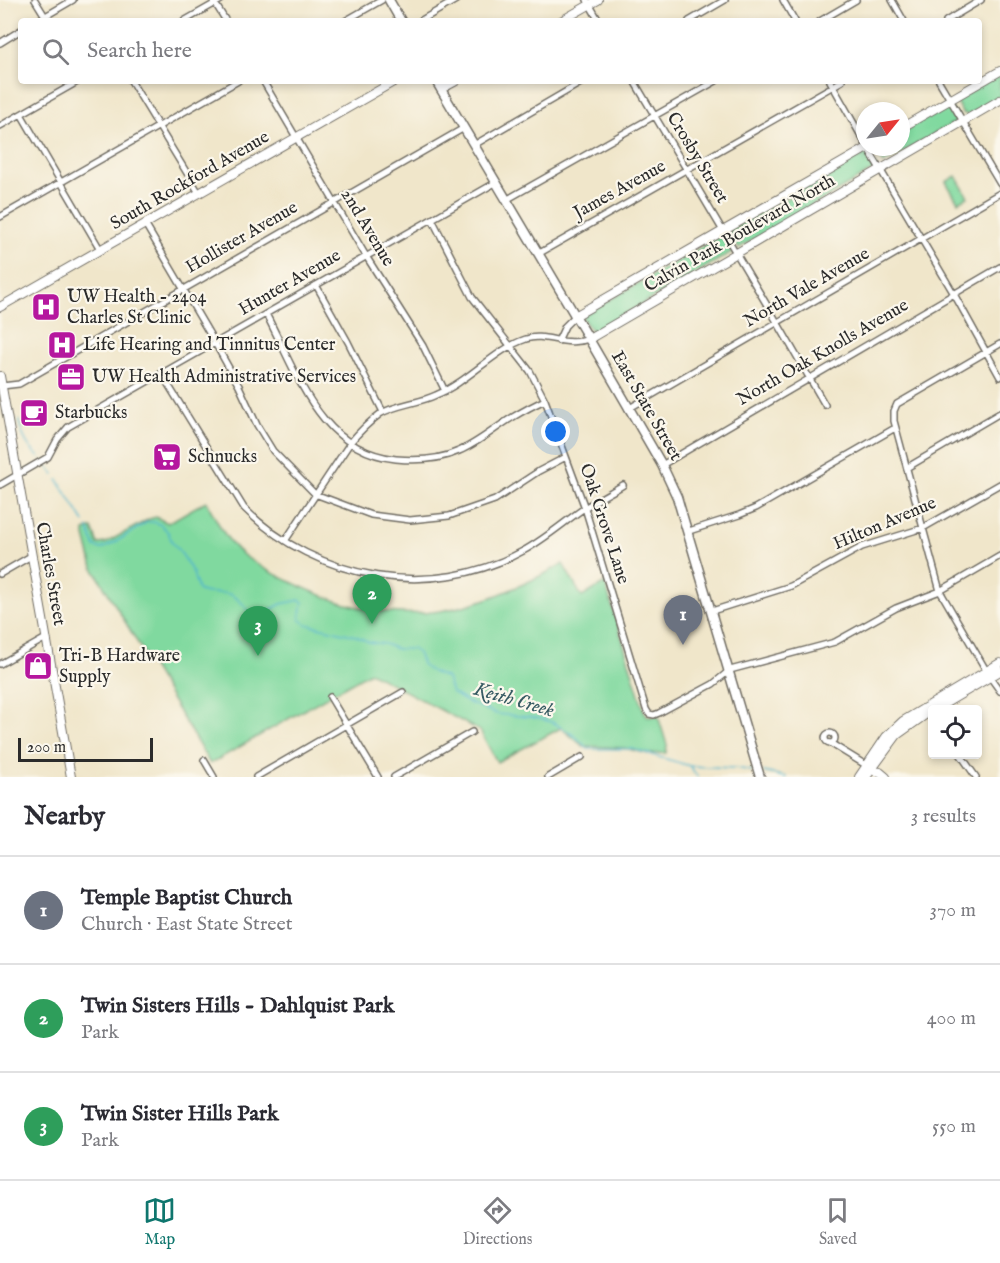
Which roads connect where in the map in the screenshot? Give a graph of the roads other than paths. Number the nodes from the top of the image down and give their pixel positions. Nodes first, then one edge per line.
1 (35, 0) edge
2 (73, 0) edge
3 (221, 0) edge
4 (382, 0) edge
5 (389, 0) edge
6 (456, 0) edge
7 (598, 0) edge
8 (725, 0) edge
9 (783, 0) edge
10 (856, 0) edge
11 (892, 0) edge
12 (981, 0) edge
13 (214, 2) edge
14 (588, 2) edge
15 (45, 18) edge
16 (47, 18) edge
17 (189, 18) edge
18 (224, 18) edge
19 (350, 18) edge
20 (400, 18) edge
21 (425, 18) edge
22 (565, 18) edge
23 (597, 18) edge
24 (693, 18) edge
25 (793, 18) edge
26 (825, 18) edge
27 (902, 18) edge
28 (951, 18) edge
29 (18, 32) edge
30 (0, 43) edge
31 (1000, 71) edge
32 (982, 82) edge
33 (74, 84) edge
34 (133, 84) edge
35 (233, 84) edge
36 (265, 84) edge
37 (390, 84) edge
38 (438, 84) edge
39 (450, 84) edge
40 (579, 84) edge
41 (636, 84) edge
42 (711, 84) edge
43 (831, 84) edge
44 (941, 84) edge
45 (978, 84) edge
46 (441, 89) junction
47 (951, 100) junction
48 (1000, 100) edge
49 (21, 114) junction
50 (654, 116) junction
51 (963, 121) junction
52 (910, 123) edge
53 (0, 126) edge
54 (159, 127) junction
55 (856, 127) edge
56 (464, 128) junction
57 (297, 138) junction
58 (474, 145) junction
59 (856, 154) edge
60 (873, 156) edge
61 (881, 169) junction
62 (687, 170) junction
63 (61, 182) junction
64 (495, 183) junction
65 (1000, 184) edge
66 (199, 193) junction
67 (1000, 193) edge
68 (506, 200) junction
69 (334, 202) junction
70 (0, 218) edge
71 (432, 219) junction
72 (145, 224) junction
73 (723, 231) junction
74 (922, 238) junction
75 (100, 249) junction
76 (736, 253) junction
77 (538, 254) junction
78 (366, 256) junction
79 (1000, 267) edge
80 (316, 285) junction
81 (183, 289) junction
82 (954, 294) junction
83 (0, 307) edge
84 (266, 314) junction
85 (575, 316) junction
86 (777, 322) junction
87 (589, 339) junction
88 (558, 341) junction
89 (215, 343) junction
90 (1000, 344) edge
91 (511, 346) junction
92 (986, 352) junction
93 (161, 373) junction
94 (0, 376) edge
95 (1000, 377) edge
96 (809, 378) junction
97 (2, 386) junction
98 (445, 391) junction
99 (2, 398) edge
100 (545, 400) junction
101 (825, 405) dead end
102 (628, 409) junction
103 (383, 412) junction
104 (1000, 413) edge
105 (895, 428) junction
106 (350, 443) junction
107 (566, 458) junction
108 (662, 465) junction
109 (908, 467) junction
110 (18, 475) junction
111 (1000, 484) edge
112 (0, 485) edge
113 (623, 485) dead end
114 (315, 494) junction
115 (585, 508) junction
116 (923, 528) junction
117 (689, 531) junction
118 (285, 541) junction
119 (32, 556) junction
120 (1000, 556) edge
121 (0, 574) edge
122 (940, 591) junction
123 (712, 611) junction
124 (46, 638) junction
125 (1000, 663) edge
126 (0, 664) edge
127 (730, 670) junction
128 (1000, 671) edge
129 (988, 674) junction
130 (1000, 691) edge
131 (403, 692) dead end
132 (330, 698) dead end
133 (941, 705) edge
134 (928, 713) edge
135 (346, 725) junction
136 (472, 732) dead end
137 (830, 743) dead end
138 (582, 757) dead end
139 (963, 759) edge
140 (204, 760) dead end
141 (870, 768) junction
142 (71, 777) edge
143 (214, 777) edge
144 (256, 777) edge
145 (378, 777) edge
146 (394, 777) edge
147 (548, 777) edge
148 (760, 777) edge
149 (859, 777) edge
150 (866, 777) edge
151 (877, 777) edge
152 (886, 777) edge
153 (976, 777) edge

1 - 15 street
2 - 16 street
3 - 13 street
4 - 19 street
5 - 20 main road
6 - 21 street
7 - 14 street
8 - 24 street
9 - 25 street
10 - 26 street
11 - 27 street
12 - 28 street
13 - 17 street
13 - 18 street
14 - 22 street
14 - 23 street
29 - 30 street
31 - 32 street
33 - 49 street
34 - 54 street
35 - 54 street
36 - 57 street, 2nd Avenue
37 - 57 street, South Rockford Avenue
38 - 46 main road, East State Street
39 - 46 street
40 - 58 street
41 - 50 street, Crosby Street
42 - 50 street
43 - 55 street
43 - 62 street, James Avenue
44 - 47 street
45 - 47 street
46 - 56 main road, East State Street
47 - 51 street
47 - 52 street
48 - 51 street, Calvin Park Boulevard North
49 - 53 street
49 - 63 street
50 - 62 street, Crosby Street
50 - 68 street
51 - 61 street, Calvin Park Boulevard North
51 - 65 street
54 - 63 street
54 - 66 street
56 - 58 main road, East State Street
56 - 69 street, Hollister Avenue
57 - 66 street, South Rockford Avenue
57 - 69 street, 2nd Avenue
58 - 64 main road, East State Street
59 - 73 street, Calvin Park Boulevard North
60 - 61 street
61 - 74 street
61 - 76 street, Calvin Park Boulevard North
62 - 73 street, Crosby Street
62 - 77 street, James Avenue
63 - 70 street
63 - 75 street
64 - 68 main road, East State Street
64 - 71 street, Hunter Avenue
66 - 72 street, South Rockford Avenue
67 - 74 street, North Vale Avenue
68 - 77 main road, East State Street
69 - 78 street, 2nd Avenue
69 - 81 street, Hollister Avenue
71 - 78 street, Hunter Avenue
71 - 91 street, Oak Grove Lane
72 - 75 street, South Rockford Avenue
72 - 81 street
73 - 76 street, Crosby Street
73 - 85 street, Calvin Park Boulevard North
74 - 82 street
74 - 86 street, North Vale Avenue
75 - 83 street, South Rockford Avenue
76 - 86 street, Crosby Street
76 - 87 street, Calvin Park Boulevard North
77 - 85 main road, East State Street
78 - 80 street, Hunter Avenue
78 - 98 street, 2nd Avenue
79 - 82 street, North Oak Knolls Avenue
80 - 84 street, Hunter Avenue
80 - 103 street
81 - 89 street
81 - 97 street, Hollister Avenue
82 - 92 street
82 - 96 street, North Oak Knolls Avenue
84 - 89 street, Hunter Avenue
84 - 106 street
85 - 87 main road, East State Street
85 - 88 street
86 - 96 street, Crosby Street
86 - 102 street, North Vale Avenue
87 - 88 street
87 - 102 main road, East State Street
88 - 91 street
89 - 93 street, Hunter Avenue
89 - 114 street
90 - 92 street
91 - 98 street
91 - 100 street, Oak Grove Lane
92 - 95 street
92 - 105 street
93 - 110 street, Hunter Avenue
93 - 118 street
94 - 97 street, Charles Street
96 - 101 street, Crosby Street
96 - 108 street, North Oak Knolls Avenue
97 - 99 street, Charles Street
98 - 103 street
99 - 110 street, Charles Street
100 - 106 street
100 - 107 street, Oak Grove Lane
102 - 108 main road, East State Street
103 - 106 street
104 - 109 street
105 - 109 street
105 - 117 street
106 - 114 street
107 - 114 street
107 - 115 street, Oak Grove Lane
108 - 117 main road, East State Street
109 - 116 street
110 - 112 street
110 - 119 street, Charles Street
111 - 116 street, Hilton Avenue
113 - 115 street
114 - 118 street
115 - 118 street
115 - 127 street, Oak Grove Lane
116 - 122 street
116 - 123 street, Hilton Avenue
117 - 123 main road, East State Street
119 - 121 street
119 - 124 street, Charles Street
120 - 122 street
122 - 127 street
122 - 129 street
123 - 127 main road, East State Street
124 - 126 street
124 - 142 street, Charles Street
125 - 129 street
127 - 148 main road, East State Street
128 - 129 street
129 - 130 street
129 - 133 street
131 - 135 street
132 - 135 street
134 - 141 street
135 - 144 street
135 - 145 street
136 - 146 street
137 - 141 street
138 - 147 street
139 - 153 street
140 - 143 street
141 - 149 street
141 - 150 street
141 - 151 street
141 - 152 street

